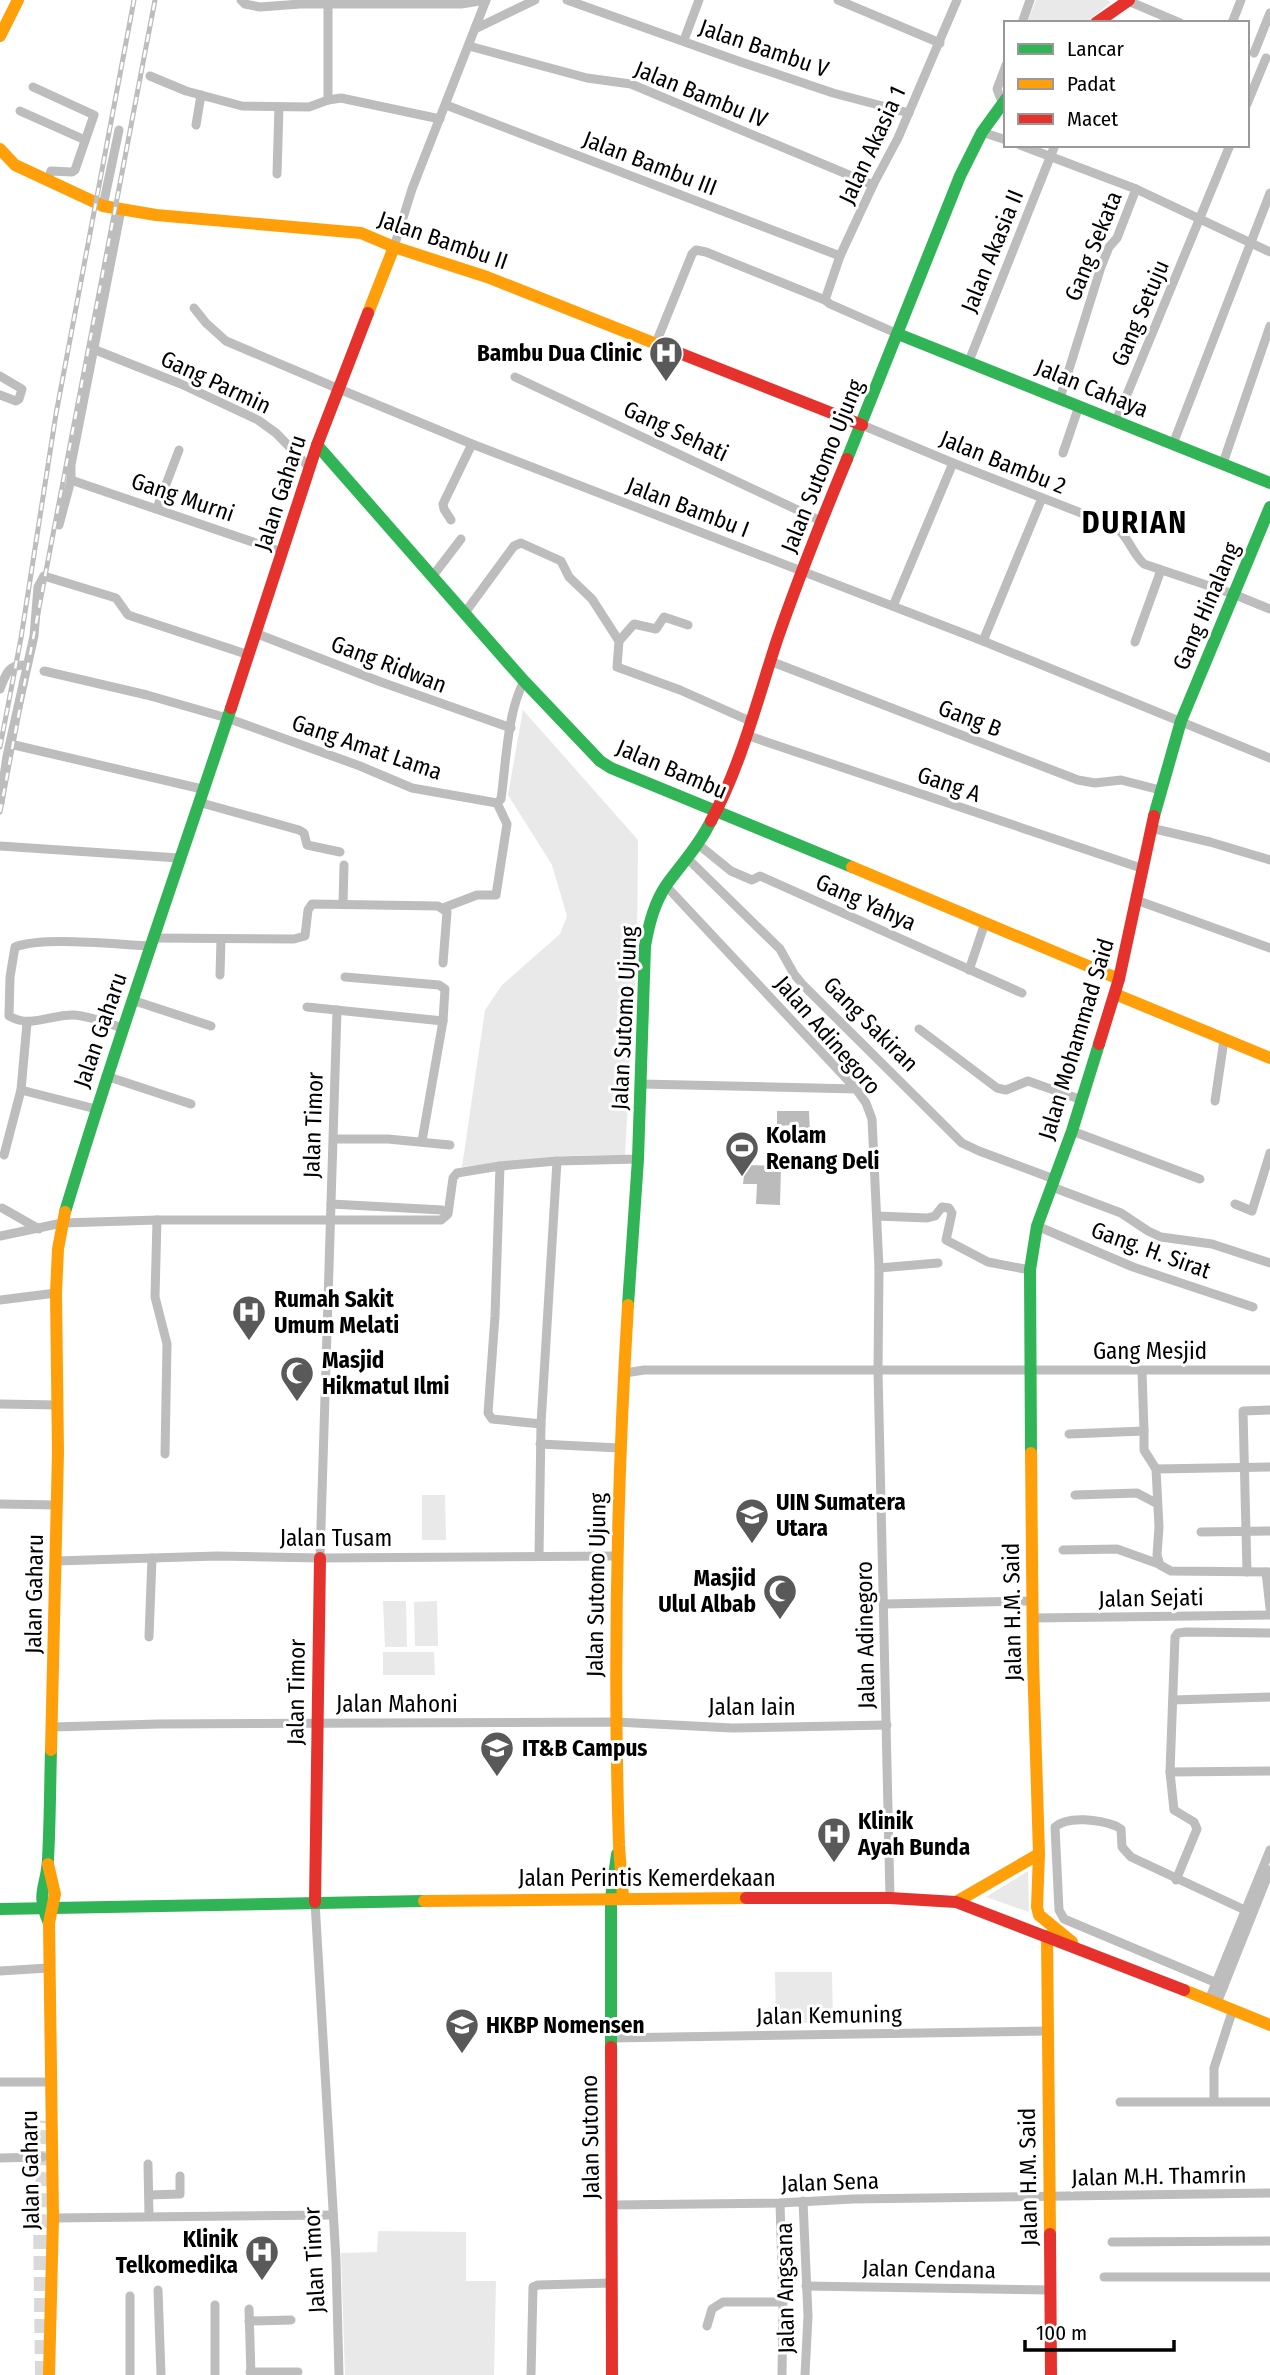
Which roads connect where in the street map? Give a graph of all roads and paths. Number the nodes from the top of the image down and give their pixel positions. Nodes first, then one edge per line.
1 (18, 0) edge
2 (241, 0) edge
3 (486, 0) edge
4 (535, 0) edge
5 (567, 0) edge
6 (699, 0) edge
7 (838, 0) edge
8 (957, 0) edge
9 (1030, 0) edge
10 (1241, 0) edge
11 (328, 5) junction
12 (1118, 6) edge
13 (1270, 13) edge
14 (1023, 21) edge
15 (1099, 21) edge
16 (1173, 21) edge
17 (1233, 21) edge
18 (475, 29) junction
19 (0, 36) edge
20 (684, 40) junction
21 (940, 43) junction
22 (469, 46) junction
23 (1250, 52) edge
24 (1268, 59) edge
25 (1004, 70) edge
26 (150, 76) dead end
27 (33, 87) dead end
28 (201, 95) junction
29 (328, 100) junction
30 (1249, 100) edge
31 (1004, 101) edge
32 (446, 105) junction
33 (278, 107) junction
34 (20, 111) dead end
35 (909, 113) junction
36 (440, 119) junction
37 (195, 125) dead end
38 (118, 130) dead end
39 (982, 132) junction
40 (1004, 139) edge
41 (85, 140) junction
42 (1026, 147) edge
43 (1054, 147) edge
44 (1229, 147) edge
45 (0, 149) edge
46 (1051, 156) junction
47 (0, 161) edge
48 (15, 165) junction
49 (277, 174) dead end
50 (48, 180) junction
51 (873, 186) junction
52 (1136, 189) junction
53 (1270, 193) edge
54 (103, 206) junction
55 (121, 209) junction
56 (1200, 220) junction
57 (1249, 242) junction
58 (394, 247) junction
59 (1270, 252) edge
60 (840, 256) junction
61 (827, 302) junction
62 (194, 308) dead end
63 (1270, 326) edge
64 (898, 334) junction
65 (656, 343) junction
66 (93, 349) junction
67 (969, 361) junction
68 (0, 376) edge
69 (515, 377) dead end
70 (339, 389) junction
71 (0, 395) edge
72 (1060, 398) junction
73 (1079, 406) junction
74 (1115, 421) junction
75 (862, 425) junction
76 (472, 444) junction
77 (1173, 444) junction
78 (316, 449) junction
79 (179, 450) dead end
80 (1063, 453) dead end
81 (953, 463) junction
82 (1223, 463) junction
83 (310, 467) junction
84 (71, 480) junction
85 (1270, 483) edge
86 (1042, 498) junction
87 (1270, 507) edge
88 (157, 508) junction
89 (451, 520) dead end
90 (821, 521) junction
91 (59, 525) dead end
92 (461, 539) dead end
93 (282, 552) junction
94 (1161, 570) junction
95 (802, 572) junction
96 (432, 577) junction
97 (1233, 594) junction
98 (893, 606) junction
99 (1270, 609) edge
100 (464, 614) junction
101 (688, 625) dead end
102 (256, 634) junction
103 (618, 641) junction
104 (983, 641) junction
105 (1135, 642) dead end
106 (249, 655) junction
107 (770, 661) junction
108 (26, 665) junction
109 (44, 671) dead end
110 (522, 684) junction
111 (0, 690) edge
112 (227, 718) junction
113 (750, 721) junction
114 (1181, 721) junction
115 (511, 728) junction
116 (746, 735) junction
117 (10, 744) junction
118 (1270, 758) edge
119 (202, 789) junction
120 (1160, 790) junction
121 (198, 802) junction
122 (0, 803) edge
123 (497, 803) junction
124 (719, 811) junction
125 (1151, 828) junction
126 (699, 845) junction
127 (0, 846) edge
128 (340, 852) dead end
129 (179, 858) junction
130 (688, 859) junction
131 (1270, 860) edge
132 (344, 865) dead end
133 (1141, 868) junction
134 (666, 886) junction
135 (1136, 900) junction
136 (343, 904) junction
137 (443, 908) junction
138 (985, 923) junction
139 (221, 939) junction
140 (153, 942) junction
141 (1270, 948) edge
142 (443, 963) dead end
143 (969, 970) junction
144 (220, 975) dead end
145 (345, 977) dead end
146 (1119, 979) junction
147 (1022, 993) dead end
148 (1115, 994) junction
149 (132, 1000) junction
150 (307, 1007) dead end
151 (337, 1010) junction
152 (443, 1021) junction
153 (27, 1023) junction
154 (211, 1026) dead end
155 (122, 1028) junction
156 (919, 1029) dead end
157 (1224, 1040) junction
158 (1270, 1058) edge
159 (106, 1076) junction
160 (641, 1084) junction
161 (856, 1089) junction
162 (21, 1090) junction
163 (1082, 1100) junction
164 (1214, 1101) dead end
165 (191, 1104) dead end
166 (96, 1109) junction
167 (1072, 1131) junction
168 (334, 1139) junction
169 (422, 1141) junction
170 (450, 1145) dead end
171 (1270, 1153) edge
172 (4, 1155) dead end
173 (638, 1159) junction
174 (557, 1161) junction
175 (499, 1166) junction
176 (1199, 1179) dead end
177 (1053, 1182) junction
178 (331, 1204) junction
179 (1235, 1204) dead end
180 (2, 1208) edge
181 (442, 1210) dead end
182 (877, 1216) junction
183 (157, 1220) junction
184 (330, 1220) junction
185 (62, 1223) junction
186 (1037, 1226) junction
187 (39, 1229) junction
188 (0, 1236) edge
189 (939, 1263) dead end
190 (1270, 1263) edge
191 (879, 1268) junction
192 (1030, 1270) junction
193 (56, 1293) junction
194 (0, 1300) edge
195 (1253, 1307) dead end
196 (1030, 1370) junction
197 (1270, 1370) edge
198 (878, 1371) junction
199 (1142, 1371) junction
200 (625, 1373) junction
201 (0, 1404) edge
202 (58, 1405) junction
203 (1270, 1410) edge
204 (541, 1424) junction
205 (1144, 1432) junction
206 (1069, 1434) dead end
207 (540, 1444) junction
208 (619, 1448) junction
209 (165, 1454) dead end
210 (1243, 1467) junction
211 (1270, 1467) edge
212 (1156, 1469) junction
213 (1075, 1495) dead end
214 (1156, 1503) junction
215 (0, 1504) edge
216 (56, 1505) junction
217 (1247, 1531) junction
218 (1270, 1531) edge
219 (1201, 1532) dead end
220 (1063, 1550) dead end
221 (539, 1556) junction
222 (617, 1556) junction
223 (152, 1558) junction
224 (320, 1558) junction
225 (56, 1561) junction
226 (1159, 1564) junction
227 (1247, 1572) junction
228 (1268, 1572) edge
229 (1033, 1601) junction
230 (884, 1604) junction
231 (1270, 1608) edge
232 (1270, 1615) edge
233 (1034, 1618) junction
234 (1270, 1633) edge
235 (149, 1637) dead end
236 (1270, 1697) edge
237 (1173, 1700) junction
238 (616, 1722) junction
239 (316, 1724) junction
240 (887, 1725) junction
241 (52, 1727) junction
242 (1270, 1771) edge
243 (1170, 1772) junction
244 (1270, 1850) edge
245 (1039, 1854) junction
246 (48, 1864) junction
247 (1270, 1870) edge
248 (1176, 1880) junction
249 (315, 1895) junction
250 (617, 1898) junction
251 (890, 1898) junction
252 (956, 1902) junction
253 (41, 1907) junction
254 (56, 1908) junction
255 (0, 1909) edge
256 (1247, 1911) junction
257 (49, 1923) junction
258 (1046, 1937) junction
259 (1084, 1950) junction
260 (48, 1968) junction
261 (0, 1970) edge
262 (1220, 1984) junction
263 (1213, 2001) junction
264 (1233, 2009) junction
265 (1270, 2025) edge
266 (1047, 2031) junction
267 (610, 2038) junction
268 (0, 2082) edge
269 (51, 2082) junction
270 (1214, 2101) junction
271 (1120, 2102) dead end
272 (1270, 2102) edge
273 (43, 2157) dead end
274 (0, 2158) edge
275 (148, 2164) dead end
276 (180, 2176) dead end
277 (1270, 2193) edge
278 (149, 2195) junction
279 (1049, 2197) junction
280 (803, 2201) junction
281 (780, 2203) junction
282 (612, 2205) junction
283 (333, 2215) junction
284 (149, 2216) junction
285 (53, 2218) junction
286 (1270, 2241) edge
287 (1112, 2242) dead end
288 (1104, 2277) dead end
289 (1270, 2277) edge
290 (611, 2283) junction
291 (806, 2286) junction
292 (1050, 2290) junction
293 (158, 2291) dead end
294 (130, 2296) dead end
295 (783, 2302) junction
296 (215, 2305) dead end
297 (249, 2309) dead end
298 (291, 2320) dead end
299 (249, 2321) junction
300 (707, 2326) dead end
301 (298, 2372) dead end
302 (251, 2373) edge
303 (49, 2375) edge
304 (130, 2375) edge
305 (161, 2375) edge
306 (215, 2375) edge
307 (340, 2375) edge
308 (531, 2375) edge
309 (612, 2375) edge
310 (782, 2375) edge
311 (806, 2375) edge
312 (1051, 2375) edge

1 - 19 main road
2 - 11 street
3 - 11 street
3 - 18 street
4 - 18 street
5 - 20 street, Jalan Bambu V
6 - 20 street
7 - 21 street
8 - 21 street, Jalan Akasia 1
9 - 14 street
10 - 17 street
11 - 29 street
12 - 15 main road
12 - 16 street
13 - 23 street
18 - 22 street
20 - 35 street, Jalan Bambu V
21 - 35 street, Jalan Akasia 1
22 - 32 street
22 - 51 street, Jalan Bambu IV
23 - 24 street
24 - 30 street
25 - 31 street
26 - 28 street
27 - 41 street
28 - 33 street
28 - 37 street
29 - 33 street
29 - 36 street
31 - 39 main road, Jalan Sutomo Ujung
32 - 36 street
32 - 60 street, Jalan Bambu III
33 - 49 street
34 - 41 street
35 - 51 street, Jalan Akasia 1
36 - 58 street
38 - 54 street
39 - 40 street
39 - 64 main road, Jalan Sutomo Ujung
41 - 50 street
42 - 46 street
43 - 46 street, Jalan Akasia II
44 - 56 street, Gang Setuju
45 - 48 main road, Jalan Bambu II
46 - 52 street
46 - 67 street, Jalan Akasia II
47 - 48 main road
48 - 50 main road, Jalan Bambu II
50 - 54 main road, Jalan Bambu II
51 - 60 street, Jalan Akasia 1
52 - 56 street
52 - 72 street, Gang Sekata
53 - 57 street
54 - 55 main road, Jalan Bambu II
55 - 58 main road, Jalan Bambu II
55 - 66 street
56 - 57 street
56 - 74 street, Gang Setuju
57 - 59 street
57 - 77 street
58 - 65 main road, Jalan Bambu II
58 - 70 main road, Jalan Gaharu
60 - 61 street, Jalan Akasia 1
61 - 64 street
61 - 65 street
62 - 70 street, Jalan Bambu I
63 - 82 street
64 - 67 main road, Jalan Cahaya
64 - 75 main road, Jalan Sutomo Ujung
65 - 75 main road, Jalan Bambu II
66 - 83 street, Gang Parmin
66 - 84 street
67 - 72 main road, Jalan Cahaya
68 - 71 street
69 - 90 street, Gang Sehati
70 - 76 street, Jalan Bambu I
70 - 78 main road, Jalan Gaharu
72 - 73 main road, Jalan Cahaya
73 - 74 main road, Jalan Cahaya
73 - 80 street
74 - 77 main road, Jalan Cahaya
75 - 81 street, Jalan Bambu 2
75 - 90 main road, Jalan Sutomo Ujung
76 - 89 street
76 - 95 street, Jalan Bambu I
77 - 82 main road, Jalan Cahaya
78 - 83 main road, Jalan Gaharu
78 - 96 main road, Jalan Bambu
79 - 88 street
81 - 86 street, Jalan Bambu 2
81 - 98 street
82 - 85 main road, Jalan Cahaya
83 - 93 main road, Jalan Gaharu
84 - 88 street, Gang Murni
84 - 91 street
86 - 94 street, Jalan Bambu 2
86 - 104 street
87 - 97 main road, Gang Hinalang
88 - 93 street, Gang Murni
90 - 95 main road, Jalan Sutomo Ujung
92 - 96 street
93 - 102 main road, Jalan Gaharu
94 - 97 street, Jalan Bambu 2
94 - 105 street
95 - 98 street, Jalan Bambu I
95 - 107 main road, Jalan Sutomo Ujung
96 - 100 main road, Jalan Bambu
97 - 99 street, Jalan Bambu 2
97 - 114 main road, Gang Hinalang
98 - 104 street, Jalan Bambu I
100 - 103 street
100 - 110 main road, Jalan Bambu
101 - 103 street
102 - 106 main road, Jalan Gaharu
102 - 115 street, Gang Ridwan
103 - 113 street
104 - 114 street, Jalan Bambu I
106 - 108 street
106 - 112 main road, Jalan Gaharu
107 - 113 main road, Jalan Sutomo Ujung
107 - 120 street, Gang B
108 - 111 street
108 - 117 street
109 - 112 street, Gang Amat Lama
110 - 115 street
110 - 124 main road, Jalan Bambu
112 - 119 main road, Jalan Gaharu
112 - 123 street, Gang Amat Lama
113 - 116 main road, Jalan Sutomo Ujung
114 - 118 street, Jalan Bambu I
114 - 120 main road, Jalan Mohammad Said
115 - 123 street
116 - 124 main road, Jalan Sutomo Ujung
116 - 133 street, Gang A
117 - 119 street
117 - 122 street
119 - 121 main road, Jalan Gaharu
120 - 125 main road, Jalan Mohammad Said
121 - 128 street
121 - 129 main road, Jalan Gaharu
123 - 137 street
124 - 126 main road, Jalan Sutomo Ujung
124 - 138 main road, Jalan Bambu
125 - 131 street
125 - 133 main road, Jalan Mohammad Said
126 - 130 main road, Jalan Sutomo Ujung
126 - 143 street, Gang Yahya
127 - 129 street
129 - 140 main road, Jalan Gaharu
130 - 134 main road, Jalan Sutomo Ujung
130 - 177 street, Gang Sakiran
132 - 136 street
133 - 135 main road, Jalan Mohammad Said
134 - 160 main road, Jalan Sutomo Ujung
134 - 161 street, Jalan Adinegoro
135 - 141 street
135 - 146 main road, Jalan Mohammad Said
136 - 137 street
136 - 139 street
137 - 142 street
138 - 143 street
138 - 146 main road, Jalan Bambu
139 - 140 street
139 - 144 street
140 - 149 main road, Jalan Gaharu
140 - 153 street
143 - 147 street, Gang Yahya
145 - 152 street
146 - 148 main road, Jalan Mohammad Said
148 - 157 main road
148 - 163 main road, Jalan Mohammad Said
149 - 154 street
149 - 155 main road, Jalan Gaharu
150 - 151 street
151 - 152 street
151 - 168 street, Jalan Timor
152 - 169 street
153 - 155 street
153 - 162 street
155 - 159 main road, Jalan Gaharu
156 - 163 street
157 - 158 main road
157 - 164 street
159 - 165 street
159 - 166 main road, Jalan Gaharu
160 - 161 street
160 - 173 main road, Jalan Sutomo Ujung
161 - 182 street, Jalan Adinegoro
162 - 166 street
162 - 172 street
163 - 167 main road, Jalan Mohammad Said
166 - 185 main road, Jalan Gaharu
167 - 176 street
167 - 177 main road, Jalan Mohammad Said
168 - 169 street
168 - 178 street, Jalan Timor
169 - 170 street
171 - 179 street
173 - 174 street
173 - 200 main road, Jalan Sutomo Ujung
174 - 175 street
174 - 204 street
175 - 184 street
175 - 204 street
177 - 186 main road, Jalan Mohammad Said
177 - 190 street, Gang Sakiran
178 - 181 street
178 - 184 street, Jalan Timor
180 - 187 street
182 - 191 street, Jalan Adinegoro
182 - 192 street
183 - 184 street
183 - 185 street
183 - 209 street
184 - 224 street, Jalan Timor
185 - 187 street
185 - 193 main road, Jalan Gaharu
186 - 192 main road, Jalan Mohammad Said
186 - 195 street, Gang. H. Sirat
187 - 188 street
189 - 191 street
191 - 198 street, Jalan Adinegoro
192 - 196 main road, Jalan Mohammad Said
193 - 194 street
193 - 202 main road, Jalan Gaharu
196 - 198 street, Gang Mesjid
196 - 199 street, Gang Mesjid
196 - 229 main road, Jalan H.M. Said
197 - 199 street, Gang Mesjid
198 - 200 street
198 - 230 street, Jalan Adinegoro
199 - 205 street
200 - 208 main road, Jalan Sutomo Ujung
201 - 202 street
202 - 216 main road, Jalan Gaharu
203 - 210 street
204 - 207 street
205 - 206 street
205 - 212 street
207 - 208 street
207 - 221 street
208 - 222 main road, Jalan Sutomo Ujung
210 - 211 street
210 - 212 street
210 - 217 street
212 - 214 street
213 - 214 street
214 - 226 street
215 - 216 street
216 - 225 main road, Jalan Gaharu
217 - 218 street
217 - 219 street
217 - 227 street
220 - 226 street
221 - 222 street, Jalan Tusam
221 - 224 street, Jalan Tusam
222 - 238 main road, Jalan Sutomo Ujung
223 - 224 street, Jalan Tusam
223 - 225 street, Jalan Tusam
223 - 235 street
224 - 239 main road, Jalan Timor
225 - 241 main road, Jalan Gaharu
226 - 227 street
227 - 228 street
228 - 231 street
229 - 230 street
229 - 233 main road, Jalan H.M. Said
230 - 240 street, Jalan Adinegoro
232 - 233 street, Jalan Sejati
233 - 245 main road, Jalan H.M. Said
234 - 237 street
236 - 237 street
237 - 243 street
238 - 239 street, Jalan Mahoni
238 - 240 street, Jalan Iain
238 - 250 main road, Jalan Sutomo Ujung
239 - 241 street, Jalan Mahoni
239 - 249 main road, Jalan Timor
240 - 251 street, Jalan Adinegoro
241 - 246 main road, Jalan Gaharu
242 - 243 street
243 - 248 street
244 - 256 street
245 - 252 main road
245 - 259 main road, Jalan H.M. Said
246 - 253 main road, Jalan Gaharu
246 - 254 main road, Jalan Gaharu
247 - 262 street
248 - 256 street
248 - 262 street
249 - 250 main road, Jalan Perintis Kemerdekaan
249 - 254 main road, Jalan Perintis Kemerdekaan
249 - 283 street, Jalan Timor
250 - 251 main road, Jalan Perintis Kemerdekaan
250 - 267 main road, Jalan Sutomo
251 - 252 main road, Jalan Perintis Kemerdekaan
252 - 258 main road, Jalan Perintis Kemerdekaan
253 - 254 main road, Jalan Perintis Kemerdekaan
253 - 255 main road, Jalan Perintis Kemerdekaan
253 - 257 main road, Jalan Gaharu
254 - 257 main road, Jalan Gaharu
256 - 262 street
257 - 260 main road, Jalan Gaharu
258 - 259 main road, Jalan Perintis Kemerdekaan
258 - 266 main road, Jalan H.M. Said
259 - 263 main road, Jalan Perintis Kemerdekaan
260 - 261 street
260 - 269 main road, Jalan Gaharu
262 - 263 street
263 - 264 main road, Jalan Perintis Kemerdekaan
264 - 265 main road, Jalan Perintis Kemerdekaan
264 - 270 street
266 - 267 street, Jalan Kemuning
266 - 279 main road, Jalan H.M. Said
267 - 282 main road, Jalan Sutomo
268 - 269 street
269 - 285 main road, Jalan Gaharu
270 - 271 street
270 - 272 street
273 - 274 street
275 - 278 street
276 - 278 street
277 - 279 street, Jalan M.H. Thamrin
278 - 284 street
279 - 280 street, Jalan Sena
279 - 292 main road, Jalan H.M. Said
280 - 281 street, Jalan Sena
280 - 291 street, Jalan Angsana
281 - 282 street, Jalan Sena
281 - 295 street, Jalan Angsana
282 - 290 main road, Jalan Sutomo
283 - 284 street
283 - 307 street, Jalan Timor
284 - 285 street
285 - 303 main road, Jalan Gaharu
286 - 287 street
288 - 289 street
290 - 308 street
290 - 309 main road, Jalan Sutomo
291 - 292 street, Jalan Cendana
291 - 311 street, Jalan Angsana
292 - 312 main road, Jalan H.M. Said
293 - 305 street
294 - 304 street
295 - 300 street
295 - 310 street, Jalan Angsana
296 - 306 street
297 - 299 street
298 - 299 street
299 - 302 street
301 - 302 street

